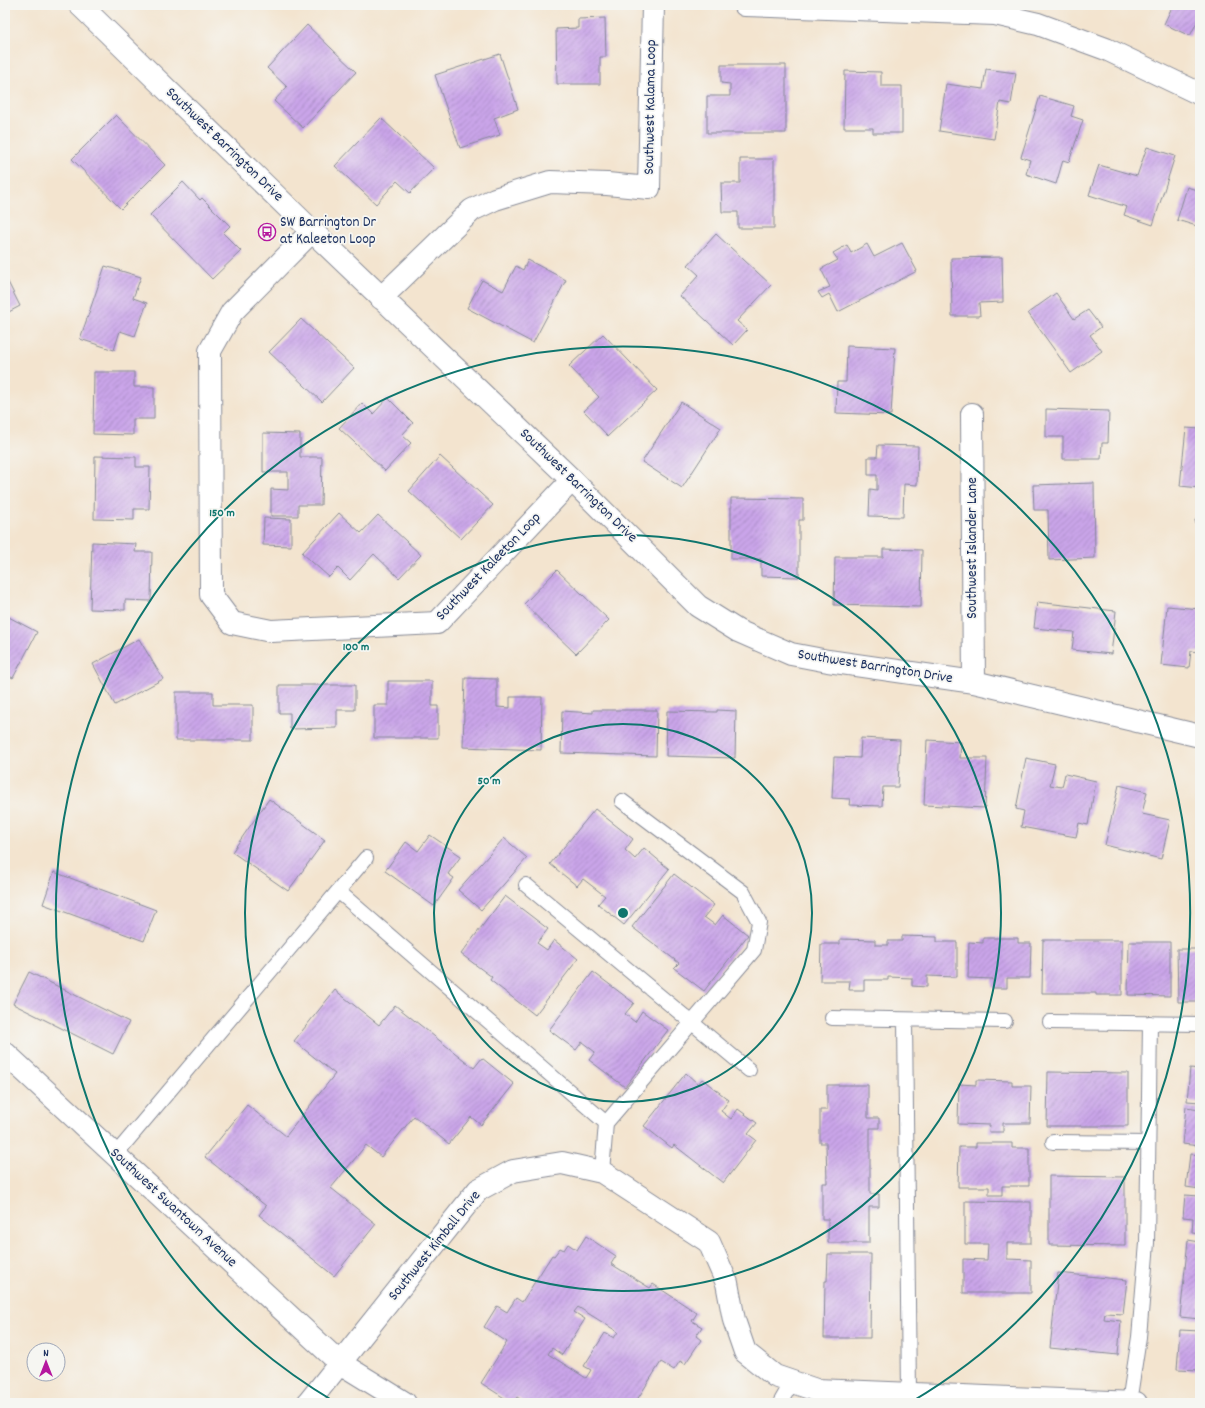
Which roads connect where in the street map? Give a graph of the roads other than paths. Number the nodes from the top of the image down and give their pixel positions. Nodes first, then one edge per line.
1 (80, 5) edge
2 (653, 5) edge
3 (745, 5) edge
4 (996, 9) edge
5 (1200, 94) edge
6 (312, 231) junction
7 (381, 298) junction
8 (972, 414) dead end
9 (572, 480) junction
10 (974, 682) junction
11 (1200, 736) edge
12 (622, 801) dead end
13 (366, 858) dead end
14 (526, 885) dead end
15 (338, 891) junction
16 (832, 1018) dead end
17 (905, 1020) junction
18 (1005, 1021) dead end
19 (1050, 1022) dead end
20 (692, 1023) junction
21 (1150, 1023) junction
22 (1200, 1024) edge
23 (5, 1053) edge
24 (749, 1070) dead end
25 (606, 1123) junction
26 (1053, 1142) dead end
27 (1148, 1143) junction
28 (115, 1155) junction
29 (602, 1172) junction
30 (340, 1363) junction
31 (792, 1382) junction
32 (909, 1394) junction
33 (854, 1398) edge
34 (308, 1403) edge
35 (405, 1403) edge
36 (780, 1403) edge
37 (1129, 1403) edge
38 (1136, 1403) edge

1 - 6 street, Southwest Barrington Drive
2 - 7 street, Southwest Kalama Loop
3 - 4 street
4 - 5 street
6 - 7 street, Southwest Barrington Drive
6 - 9 street, Southwest Kaleeton Loop
7 - 9 street, Southwest Barrington Drive
8 - 10 street, Southwest Islander Lane
9 - 10 street, Southwest Barrington Drive
10 - 11 street, Southwest Barrington Drive
12 - 20 lane
13 - 15 lane
14 - 20 lane
15 - 25 lane
15 - 28 lane
16 - 17 lane
17 - 18 lane
17 - 32 lane
19 - 21 lane
20 - 24 lane
20 - 25 lane
21 - 22 lane
21 - 27 lane
23 - 28 street, Southwest Swantown Avenue
25 - 29 lane
26 - 27 lane
27 - 37 lane
28 - 30 street, Southwest Swantown Avenue
29 - 30 street, Southwest Kimball Drive
29 - 31 street, Southwest Kimball Drive
30 - 34 street, Southwest Kimball Drive
30 - 35 street, Southwest Swantown Avenue
31 - 33 street, Southwest Kimball Drive
31 - 36 lane
32 - 33 street, Southwest Kimball Drive
32 - 37 street, Southwest Kimball Drive
37 - 38 street, Southwest Kimball Drive

